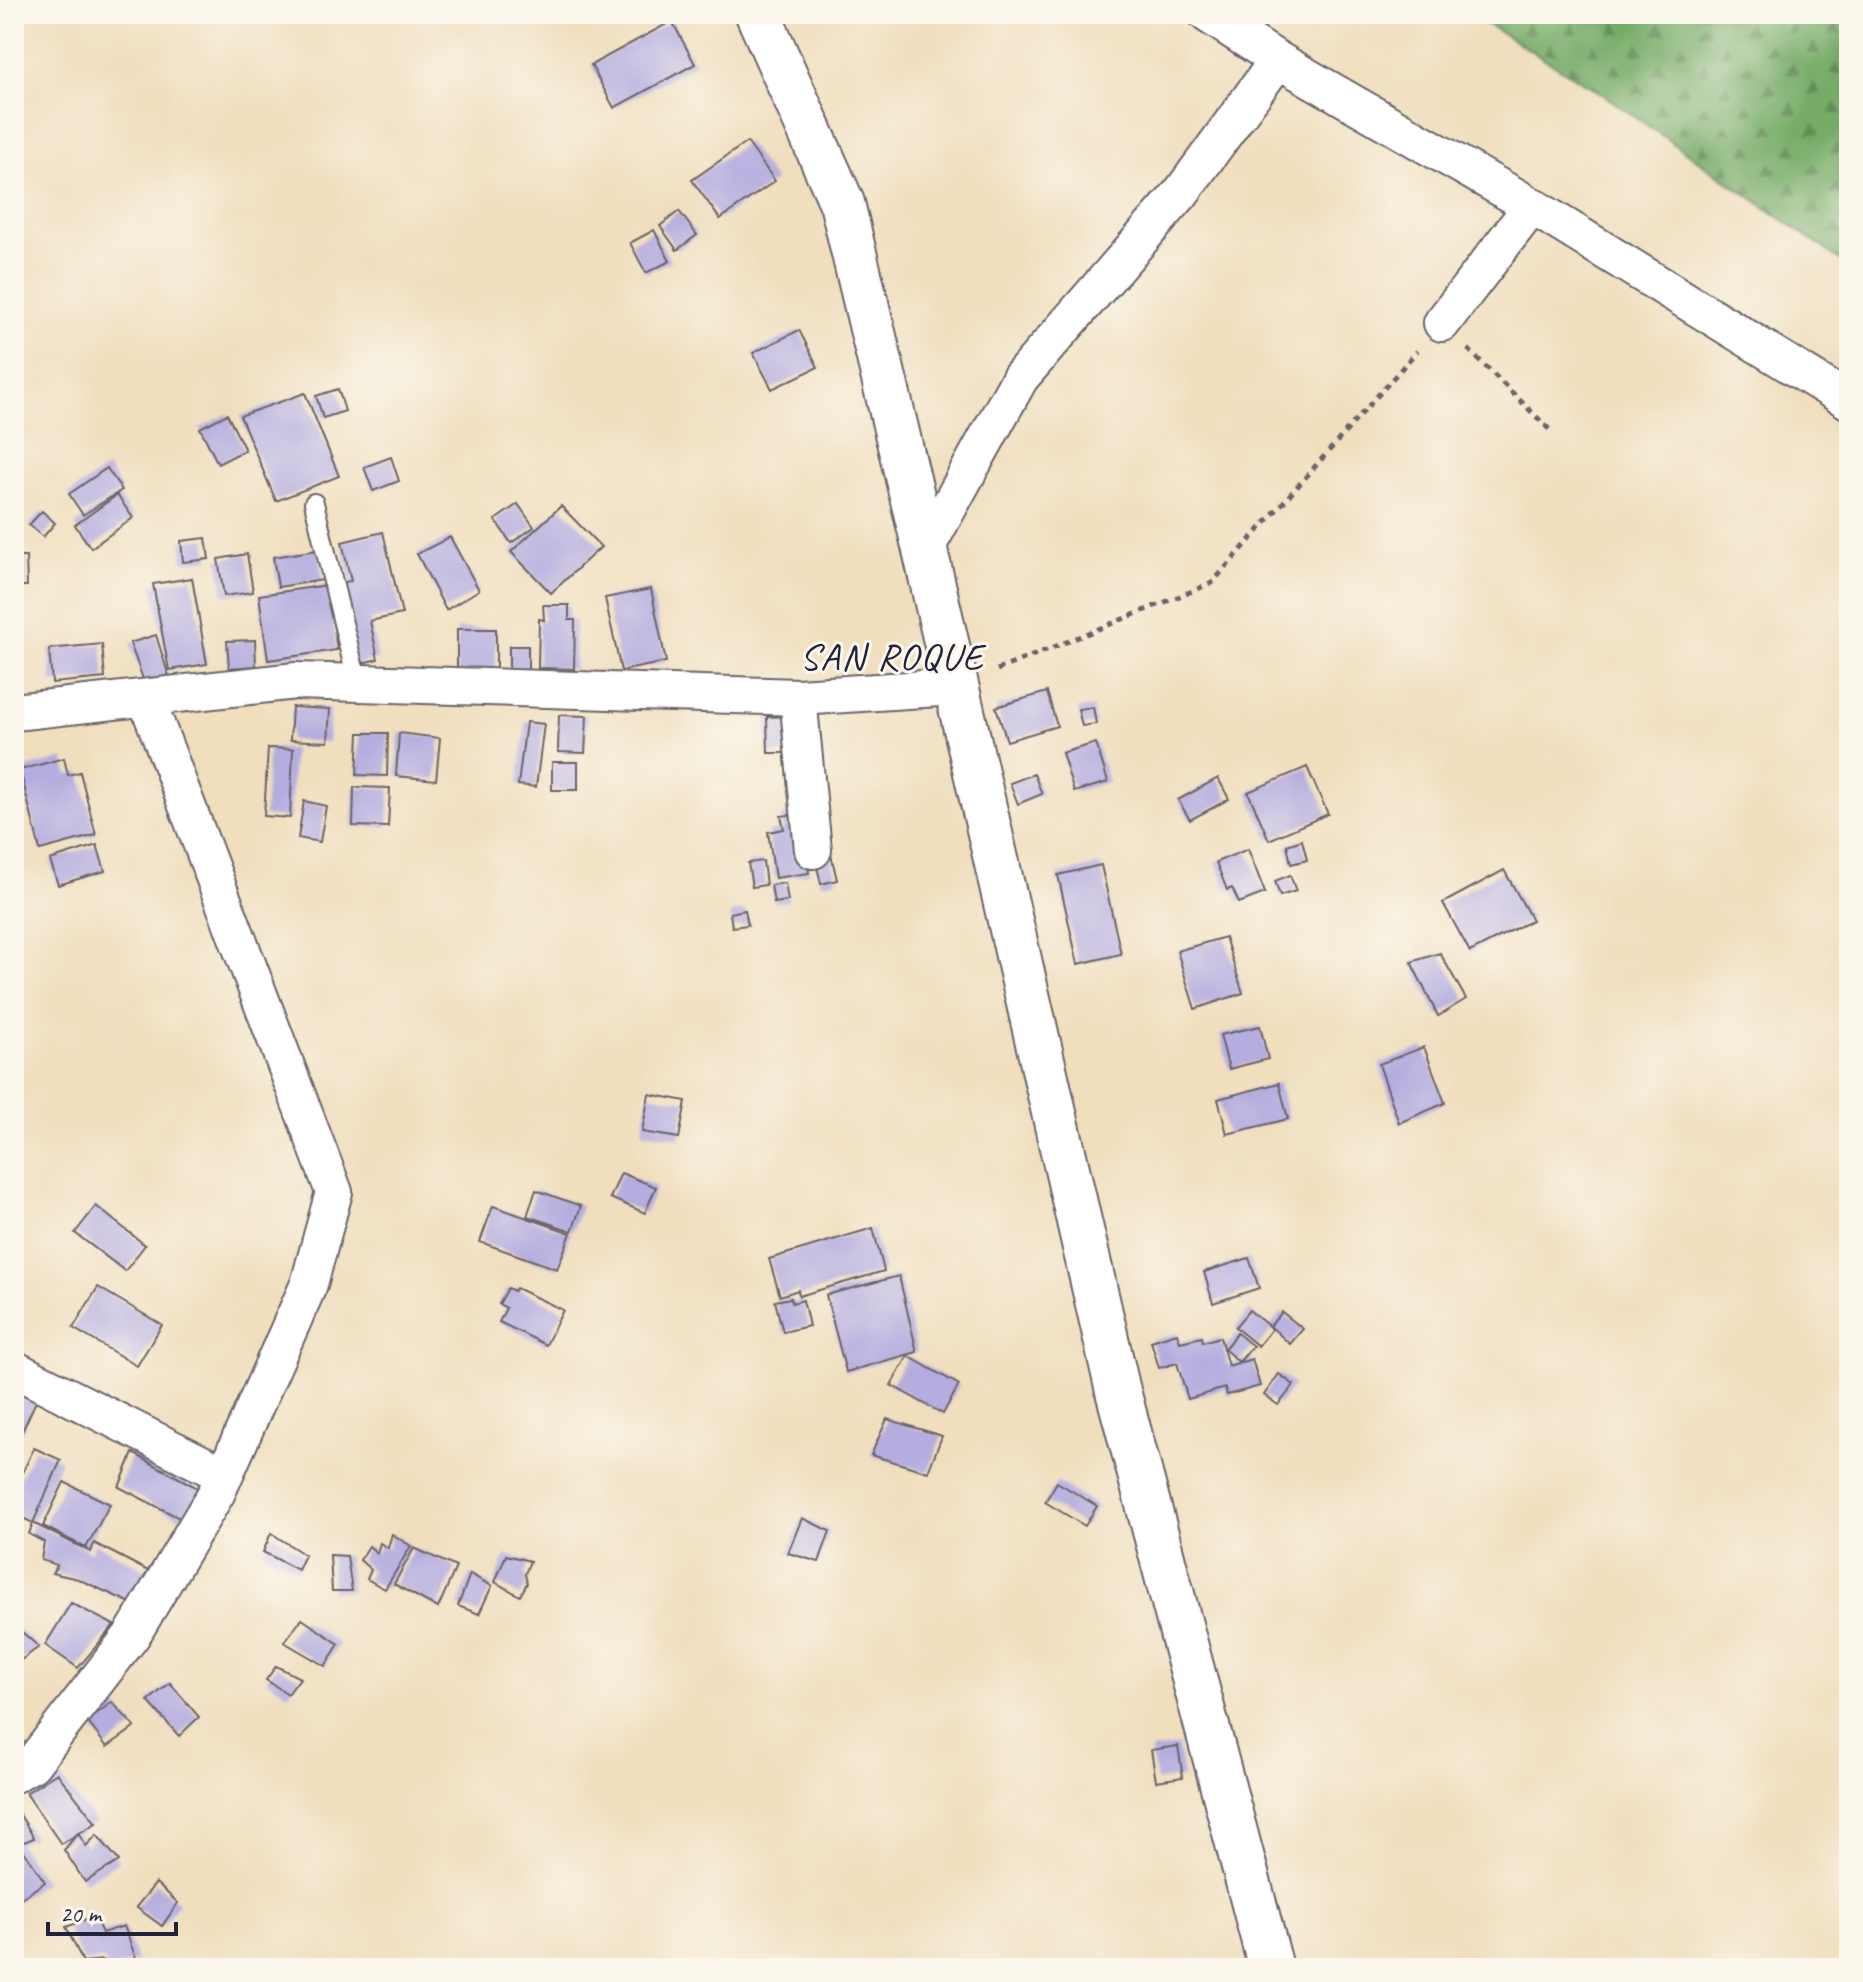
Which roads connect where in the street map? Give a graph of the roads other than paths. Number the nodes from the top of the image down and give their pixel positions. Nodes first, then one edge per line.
1 (758, 14) edge
2 (1207, 14) edge
3 (1278, 60) junction
4 (1532, 206) junction
5 (1442, 323) road end
6 (1849, 401) edge
7 (314, 503) dead end
8 (925, 550) junction
9 (357, 681) junction
10 (955, 687) junction
11 (798, 697) junction
12 (146, 698) junction
13 (14, 712) edge
14 (813, 850) dead end
15 (14, 1369) edge
16 (224, 1475) junction
17 (14, 1774) edge
18 (1271, 1968) edge

1 - 8 street
2 - 3 street
3 - 4 street
3 - 8 street
4 - 5 street
4 - 6 street
7 - 9 lane
8 - 10 street
9 - 11 street
9 - 12 street
10 - 11 street
10 - 18 street
11 - 14 street
12 - 13 street
12 - 16 street
15 - 16 street
16 - 17 street

